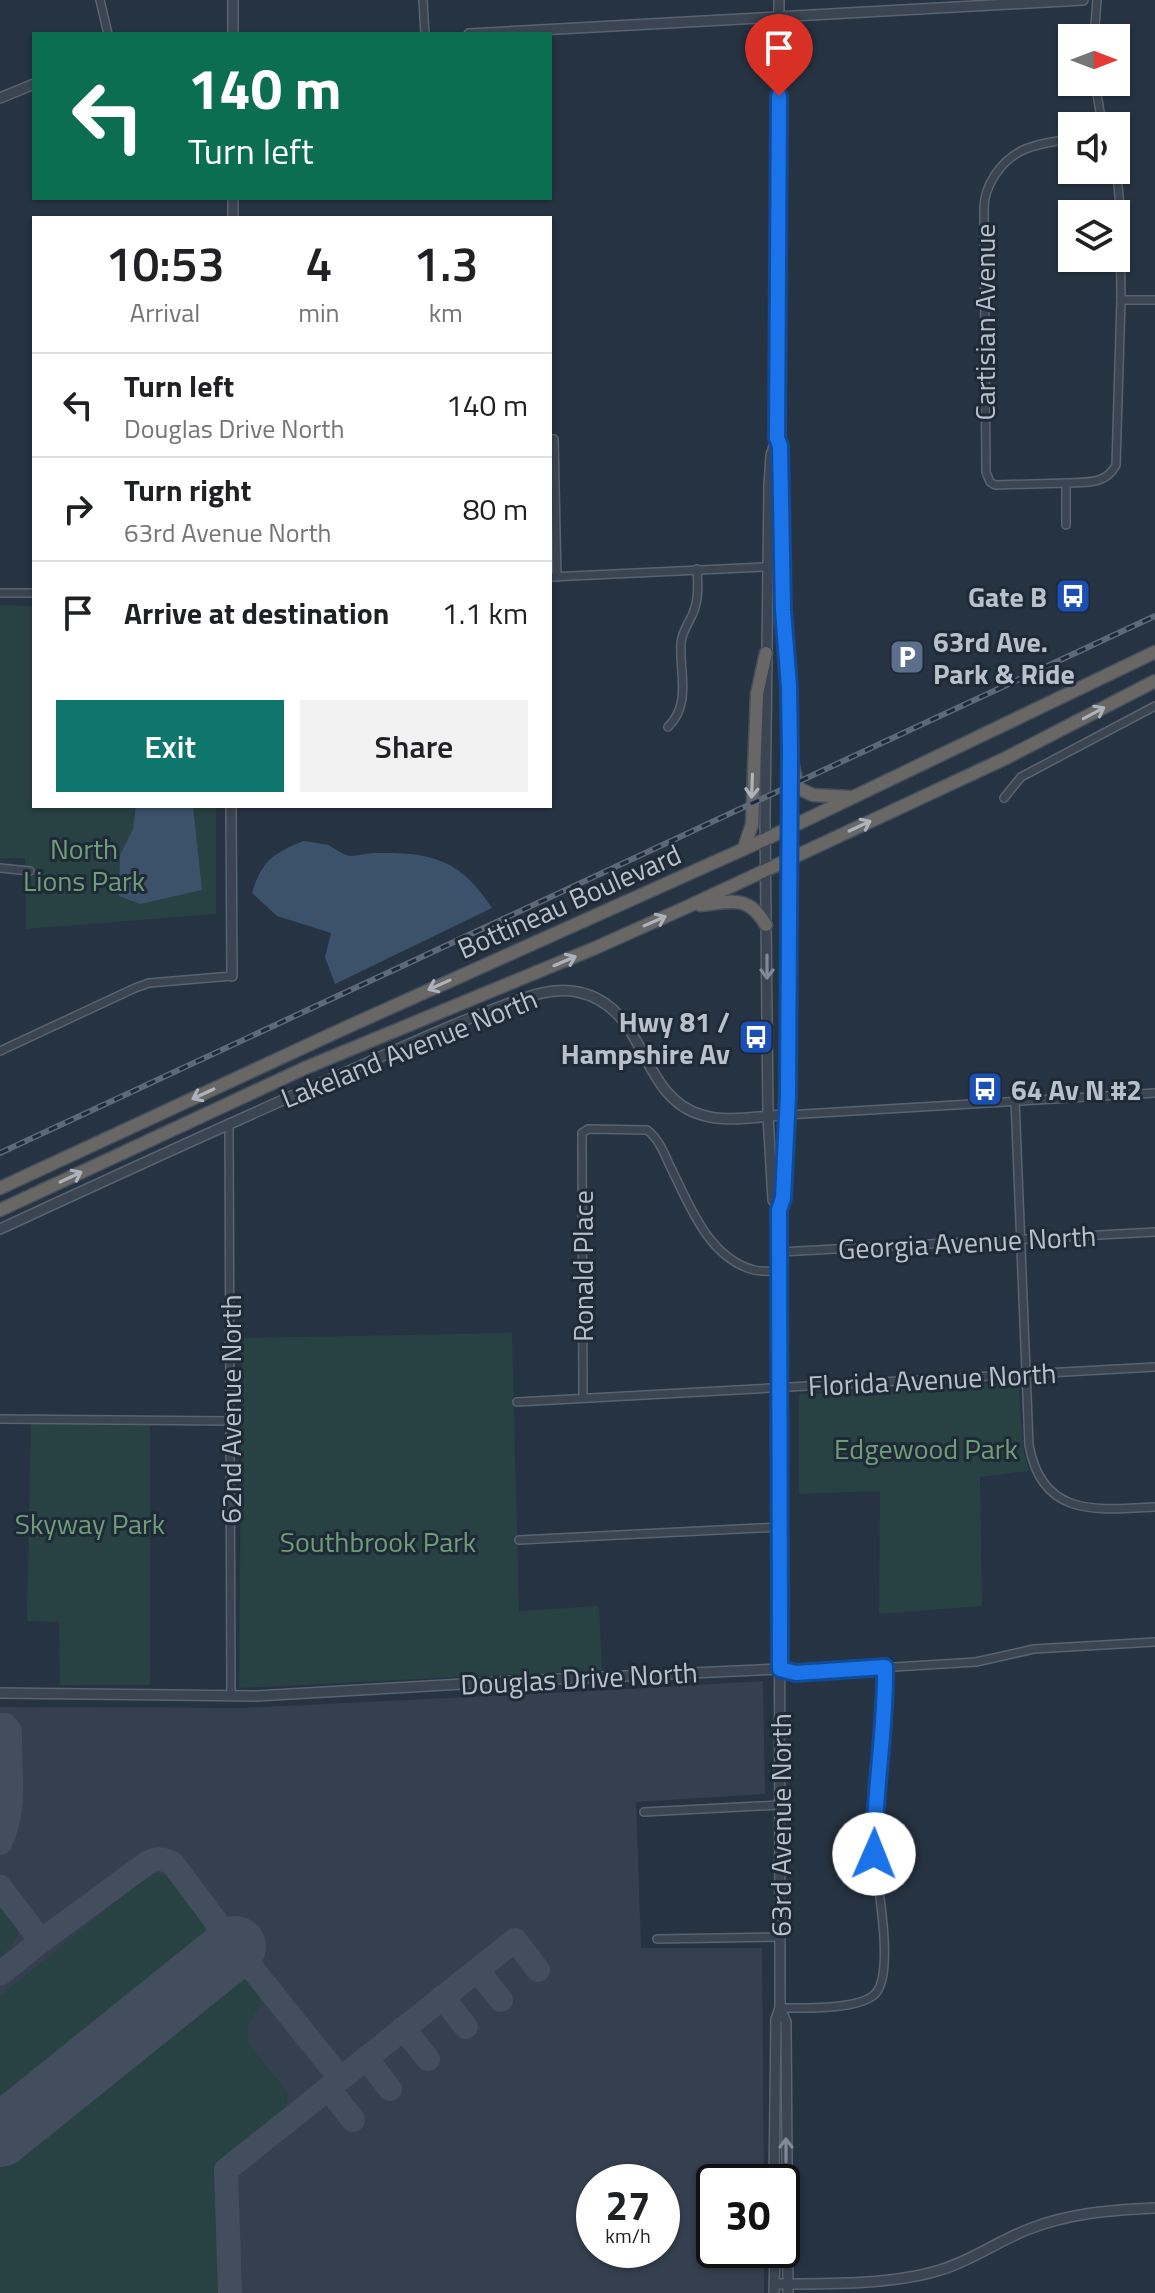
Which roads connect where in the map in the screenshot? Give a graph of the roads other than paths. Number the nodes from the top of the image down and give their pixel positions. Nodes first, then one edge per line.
1 (100, 0) edge
2 (233, 0) edge
3 (423, 0) edge
4 (779, 0) edge
5 (1083, 0) edge
6 (1097, 0) edge
7 (779, 16) junction
8 (1094, 24) edge
9 (108, 32) edge
10 (233, 32) edge
11 (425, 32) edge
12 (503, 32) edge
13 (32, 85) edge
14 (0, 98) edge
15 (1058, 141) edge
16 (1118, 184) edge
17 (1121, 300) junction
18 (1155, 300) edge
19 (777, 438) junction
20 (552, 439) edge
21 (1066, 483) junction
22 (1066, 525) dead end
23 (768, 566) junction
24 (783, 566) junction
25 (697, 569) junction
26 (554, 577) edge
27 (0, 593) edge
28 (32, 593) edge
29 (1155, 652) edge
30 (766, 653) junction
31 (1155, 681) edge
32 (1155, 706) edge
33 (668, 727) dead end
34 (790, 752) junction
35 (852, 798) junction
36 (1004, 798) dead end
37 (231, 808) edge
38 (790, 827) junction
39 (766, 839) junction
40 (744, 848) junction
41 (789, 859) junction
42 (0, 868) edge
43 (766, 869) junction
44 (30, 871) dead end
45 (689, 906) junction
46 (766, 925) junction
47 (232, 976) joint
48 (0, 1051) edge
49 (1155, 1093) edge
50 (1015, 1100) junction
51 (786, 1115) junction
52 (768, 1116) junction
53 (229, 1123) junction
54 (0, 1188) edge
55 (0, 1210) edge
56 (779, 1210) junction
57 (0, 1229) edge
58 (1155, 1232) edge
59 (1021, 1240) junction
60 (779, 1252) junction
61 (779, 1271) junction
62 (1155, 1367) edge
63 (1026, 1374) junction
64 (780, 1387) junction
65 (583, 1398) junction
66 (517, 1402) dead end
67 (0, 1419) edge
68 (231, 1421) junction
69 (1155, 1507) edge
70 (780, 1527) junction
71 (519, 1540) dead end
72 (1155, 1642) edge
73 (885, 1667) junction
74 (780, 1669) junction
75 (0, 1693) edge
76 (231, 1695) junction
77 (780, 1805) junction
78 (644, 1812) dead end
79 (780, 1937) junction
80 (657, 1939) dead end
81 (780, 2008) junction
82 (774, 2164) edge
83 (1155, 2208) edge
84 (775, 2268) edge
85 (774, 2288) edge
86 (788, 2288) edge

1 - 9 street
2 - 10 street
3 - 11 street
4 - 7 street, 63rd Avenue North
5 - 7 street
6 - 8 street
7 - 12 street
7 - 19 street, 63rd Avenue North
13 - 14 street
15 - 21 street, Cartisian Avenue
16 - 17 street
17 - 18 street
17 - 21 street
19 - 23 street, 63rd Avenue North
19 - 24 street, 63rd Avenue North
20 - 26 street
21 - 22 street
23 - 24 street
23 - 25 street
23 - 30 street, 63rd Avenue North
24 - 34 street, 63rd Avenue North
25 - 26 street
25 - 33 street
27 - 28 street
29 - 35 highway, Bottineau Boulevard
30 - 39 street, 63rd Avenue North
30 -> 40 highway
41 -> 31 highway, Bottineau Boulevard
32 - 36 street
34 - 35 highway
34 - 38 street, 63rd Avenue North
35 - 38 highway, Bottineau Boulevard
37 - 47 street
38 - 39 highway, Bottineau Boulevard
38 - 41 street, 63rd Avenue North
39 - 40 highway, Bottineau Boulevard
39 - 43 street, 63rd Avenue North
40 -> 54 highway, Bottineau Boulevard
41 - 43 highway, Bottineau Boulevard
41 - 51 street, 63rd Avenue North
42 - 44 street
43 - 45 highway, Bottineau Boulevard
43 - 46 street, 63rd Avenue North
45 - 46 highway
55 -> 45 highway, Bottineau Boulevard
46 -> 52 street, 63rd Avenue North
47 - 48 street
49 - 50 street
50 - 51 street
50 - 59 street
51 - 52 street, Lakeland Avenue North
51 - 56 street, 63rd Avenue North
52 - 53 street, Lakeland Avenue North
52 - 56 street, 63rd Avenue North
53 - 57 street, Lakeland Avenue North
53 - 68 street, 62nd Avenue North
56 - 60 street, 63rd Avenue North
58 - 59 street, Georgia Avenue North
59 - 60 street, Georgia Avenue North
59 - 63 street
60 - 61 street, 63rd Avenue North
61 - 64 street, 63rd Avenue North
61 - 65 street, Ronald Place
62 - 63 street, Florida Avenue North
63 - 64 street, Florida Avenue North
63 - 69 street
64 - 65 street, Florida Avenue North
64 - 70 street, 63rd Avenue North
65 - 66 street, Florida Avenue North
67 - 68 street
68 - 76 street, 62nd Avenue North
70 - 71 street
70 - 74 street, 63rd Avenue North
72 - 73 street, Douglas Drive North
73 - 74 street, Douglas Drive North
73 - 81 street
74 - 76 street, Douglas Drive North
74 - 77 street, 63rd Avenue North
75 - 76 street, Douglas Drive North
77 - 78 street
77 - 79 street, 63rd Avenue North
79 - 80 street
79 - 81 street, 63rd Avenue North
81 - 82 street, 63rd Avenue North
86 -> 81 street, 63rd Avenue North
83 - 86 street
84 - 85 street
85 - 86 street

